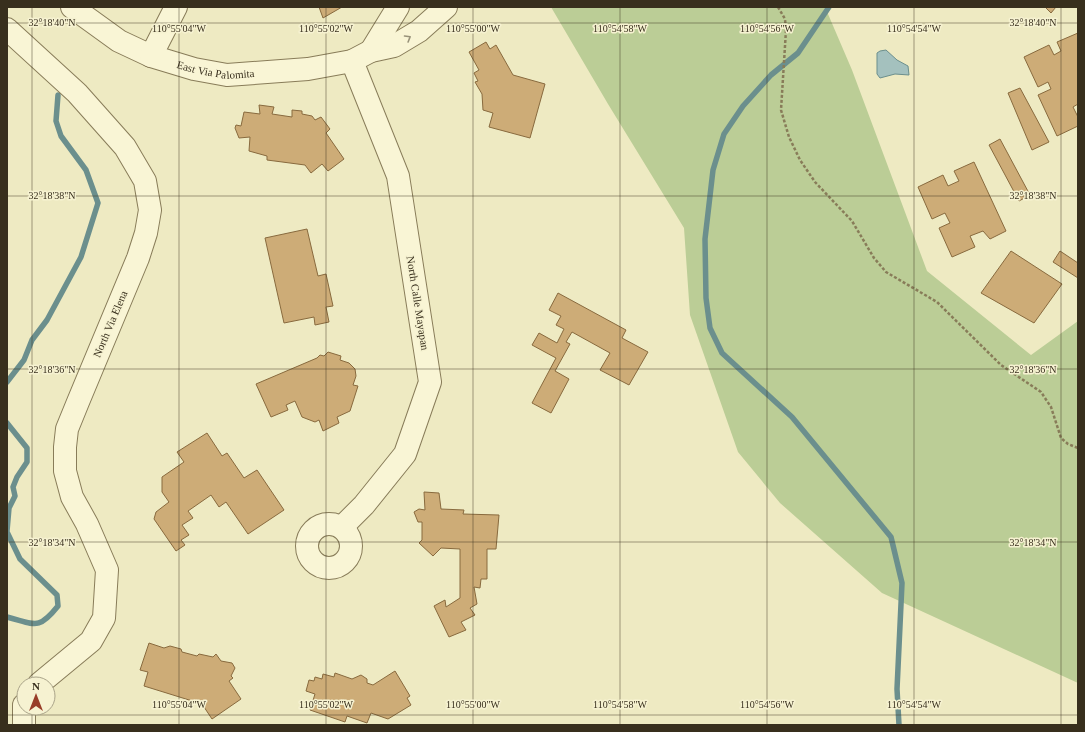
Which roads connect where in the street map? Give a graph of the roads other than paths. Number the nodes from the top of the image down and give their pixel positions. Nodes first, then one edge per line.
1 (72, 7) edge
2 (176, 7) edge
3 (398, 7) edge
4 (446, 7) edge
5 (7, 29) edge
6 (151, 56) junction
7 (362, 56) junction
8 (342, 527) dead end
9 (49, 676) edge

1 - 6 street, East Via Palomita
2 - 6 street
3 - 7 street
7 -> 4 street, East Via Palomita
5 - 9 street, North Via Elena
6 - 7 street, East Via Palomita
7 - 8 street, North Calle Mayapan

